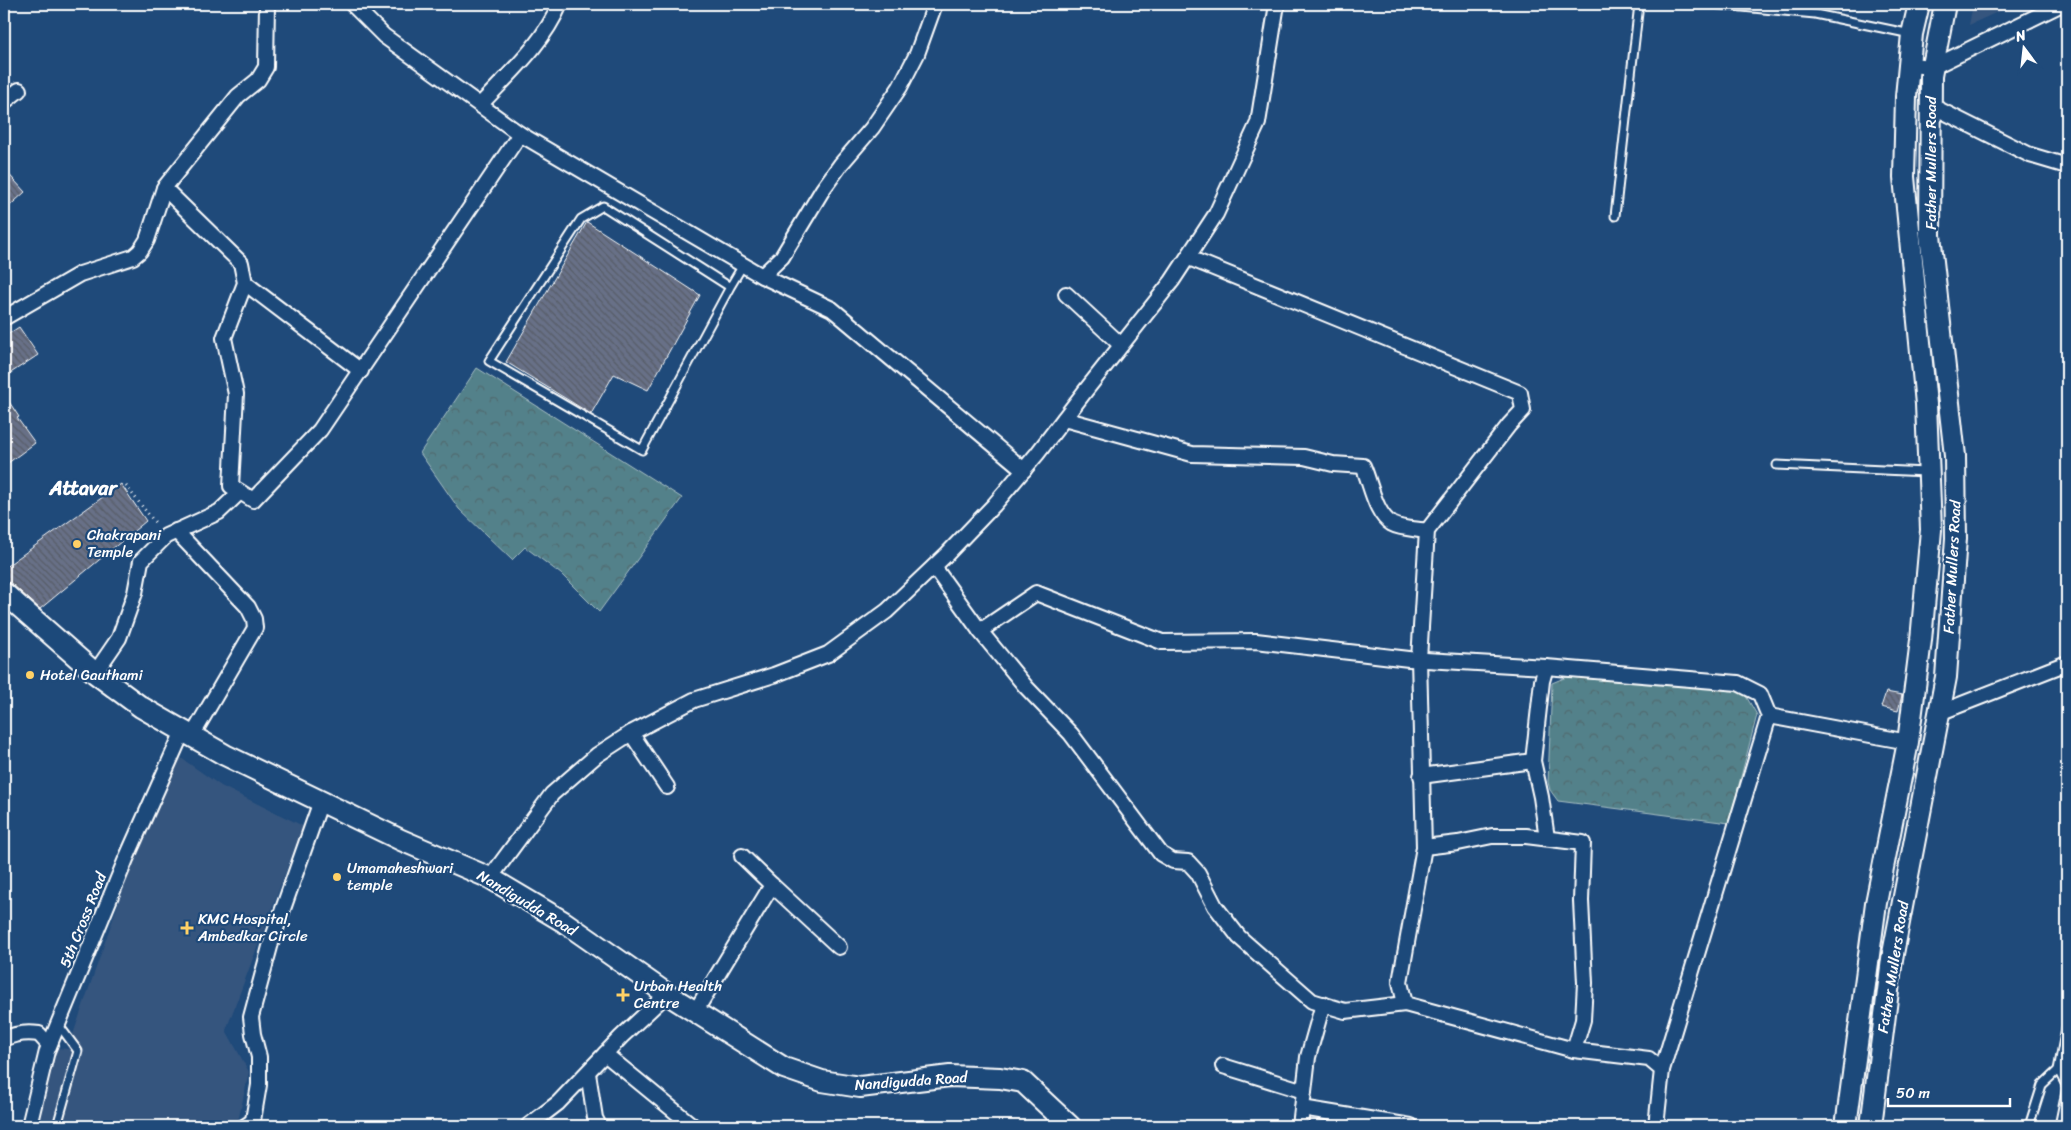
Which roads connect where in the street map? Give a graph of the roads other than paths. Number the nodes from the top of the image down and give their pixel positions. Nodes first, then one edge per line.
1 (267, 4) edge
2 (352, 4) edge
3 (560, 4) edge
4 (935, 4) edge
5 (1278, 4) edge
6 (1639, 4) edge
7 (1711, 4) edge
8 (1919, 4) edge
9 (1945, 4) edge
10 (2062, 4) edge
11 (1912, 34) junction
12 (1909, 65) junction
13 (1933, 67) junction
14 (19, 90) dead end
15 (4, 102) edge
16 (480, 105) junction
17 (1932, 106) junction
18 (520, 134) junction
19 (2067, 166) edge
20 (164, 188) junction
21 (1615, 216) dead end
22 (1189, 258) junction
23 (743, 265) junction
24 (762, 276) junction
25 (245, 283) junction
26 (730, 287) junction
27 (1066, 294) dead end
28 (4, 318) edge
29 (1121, 345) junction
30 (362, 371) junction
31 (1064, 419) junction
32 (1777, 465) dead end
33 (1024, 470) junction
34 (1929, 472) junction
35 (240, 492) junction
36 (1427, 531) junction
37 (171, 533) junction
38 (934, 567) junction
39 (4, 593) edge
40 (980, 631) junction
41 (1419, 659) junction
42 (2067, 663) edge
43 (1546, 667) junction
44 (95, 673) junction
45 (1939, 713) junction
46 (1769, 716) junction
47 (188, 733) junction
48 (631, 733) junction
49 (1908, 742) junction
50 (1534, 761) junction
51 (1421, 776) junction
52 (667, 787) dead end
53 (321, 801) junction
54 (1547, 838) junction
55 (1424, 847) junction
56 (742, 856) dead end
57 (490, 878) junction
58 (772, 885) junction
59 (840, 947) dead end
60 (667, 994) junction
61 (1323, 1004) junction
62 (1405, 1004) junction
63 (695, 1012) junction
64 (2067, 1023) edge
65 (58, 1024) junction
66 (4, 1039) edge
67 (49, 1045) junction
68 (1574, 1050) junction
69 (605, 1054) junction
70 (1223, 1066) dead end
71 (1662, 1070) junction
72 (2058, 1070) junction
73 (588, 1073) junction
74 (1304, 1091) junction
75 (1302, 1108) junction
76 (252, 1121) edge
77 (28, 1126) edge
78 (57, 1126) edge
79 (239, 1126) edge
80 (528, 1126) edge
81 (599, 1126) edge
82 (693, 1126) edge
83 (1070, 1126) edge
84 (1300, 1126) edge
85 (1411, 1126) edge
86 (1656, 1126) edge
87 (1846, 1126) edge
88 (1870, 1126) edge
89 (2029, 1126) edge
90 (2059, 1126) edge

1 - 20 street
2 - 16 street
3 - 16 street
4 - 24 street
5 - 22 street
6 - 21 lane
7 - 11 lane
8 - 11 main road
9 - 13 main road, Father Mullers Road
10 - 13 street
11 - 12 main road
12 - 13 street
12 - 34 main road
13 - 17 main road, Father Mullers Road
14 - 15 street
16 - 18 street
17 - 19 street
17 - 45 main road, Father Mullers Road
18 - 23 street
18 - 30 street
20 - 25 street
20 - 28 street
22 - 29 street
22 - 36 street
23 - 24 street
23 - 26 lane
24 - 33 street
25 - 30 street
25 - 35 street
26 - 26 lane
27 - 29 street
29 - 31 street
30 - 35 street
31 - 33 street
31 - 36 street
32 - 34 lane
33 - 38 street
34 - 49 main road
35 - 37 street
36 - 41 street
37 - 44 street
37 - 47 street, 5th Cross Road
38 - 40 street
38 - 48 street
39 - 44 main road, Nandigudda Road
40 - 41 street
40 - 61 street
41 - 43 street
41 - 51 street
42 - 45 street
43 - 46 street
43 - 50 street
44 - 47 main road, Nandigudda Road
45 - 88 main road, Father Mullers Road
46 - 49 street
46 - 71 street
47 - 53 main road, Nandigudda Road
47 - 65 street, 5th Cross Road
48 - 52 street
48 - 57 street
49 - 87 main road
50 - 51 street
50 - 54 street
51 - 55 street
53 - 57 main road, Nandigudda Road
53 - 76 street
54 - 55 street
54 - 68 street
55 - 62 street
56 - 58 street
57 - 60 main road, Nandigudda Road
58 - 59 street
58 - 63 street
60 - 63 main road, Nandigudda Road
60 - 69 street
61 - 62 street
61 - 74 street
62 - 68 street
63 - 83 main road, Nandigudda Road
64 - 72 lane
65 - 67 street, 5th Cross Road
65 - 78 lane
66 - 67 street
67 - 77 street, 5th Cross Road
68 - 71 street
69 - 73 street
69 - 82 street
70 - 74 street
71 - 86 street
72 - 89 lane
72 - 90 lane
73 - 80 street
73 - 81 street
74 - 75 street
75 - 84 street
75 - 85 street
76 - 79 lane

